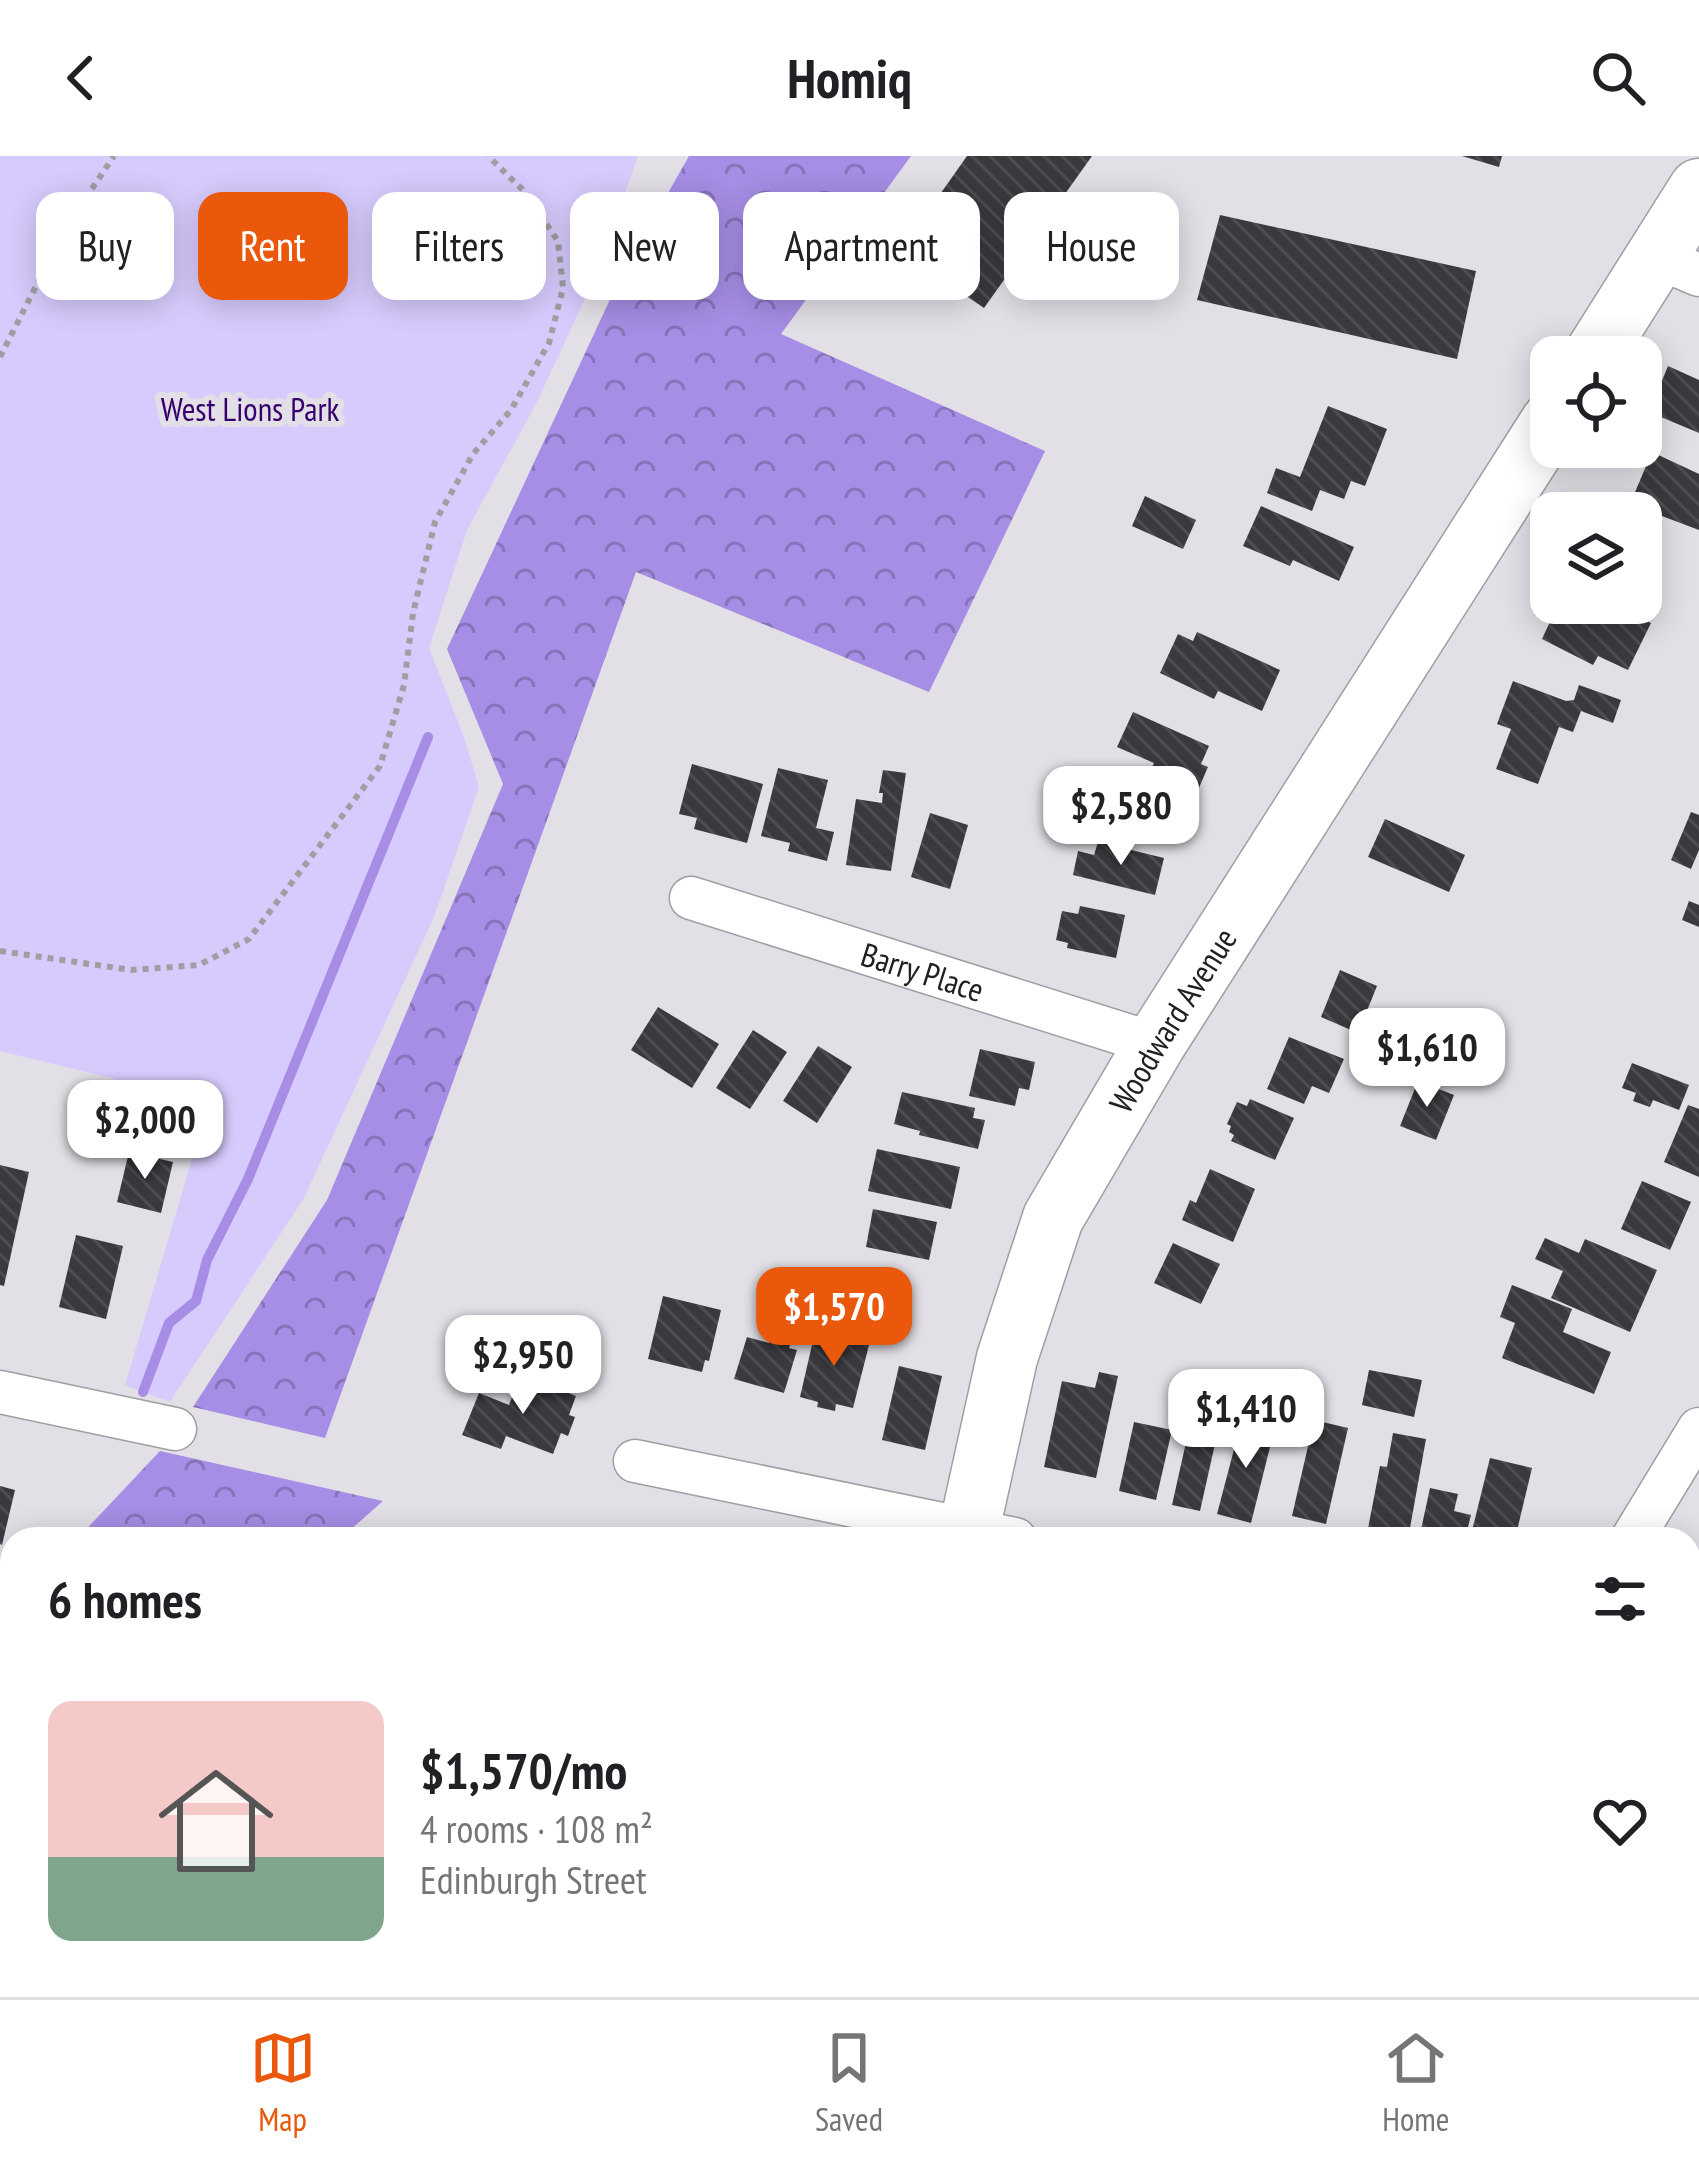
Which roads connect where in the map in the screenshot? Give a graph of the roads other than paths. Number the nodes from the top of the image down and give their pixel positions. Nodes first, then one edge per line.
1 (1699, 189) edge
2 (1678, 266) edge
3 (1613, 336) edge
4 (1530, 455) edge
5 (691, 898) dead end
6 (1156, 1044) junction
7 (0, 1393) edge
8 (175, 1429) dead end
9 (1699, 1429) edge
10 (635, 1461) dead end
11 (942, 1527) edge
12 (985, 1527) edge
13 (1639, 1527) edge

1 - 2 street
2 - 3 street
4 - 6 street, Woodward Avenue
5 - 6 street, Barry Place
6 - 12 street, Woodward Avenue
7 - 8 street
9 - 13 street
10 - 11 street

